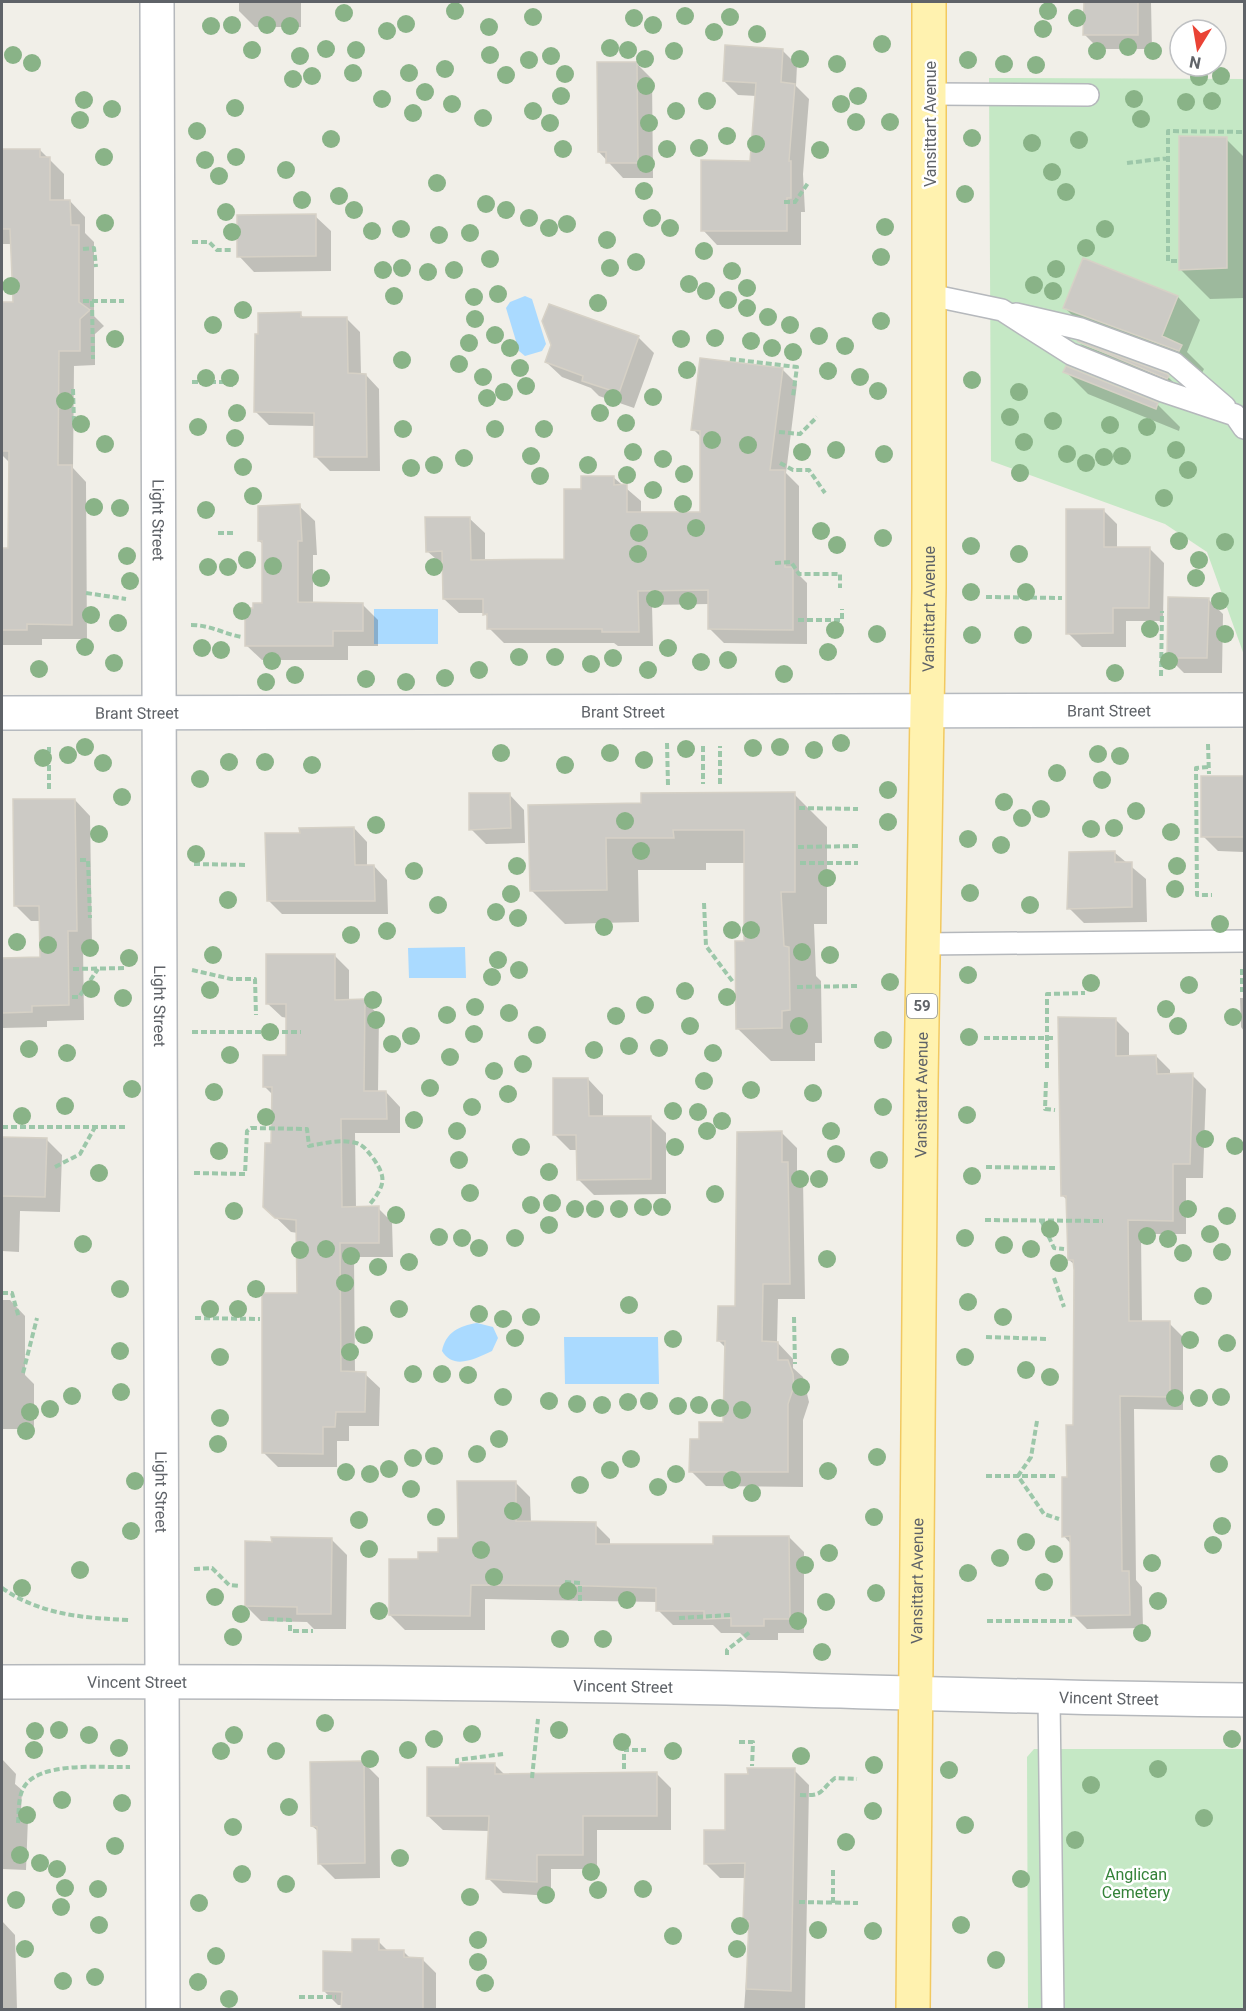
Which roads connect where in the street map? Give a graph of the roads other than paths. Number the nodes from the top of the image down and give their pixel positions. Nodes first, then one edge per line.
1 (158, 2) edge
2 (929, 2) edge
3 (930, 94) junction
4 (1088, 95) dead end
5 (930, 295) junction
6 (1002, 310) junction
7 (1240, 422) edge
8 (927, 708) junction
9 (1245, 710) edge
10 (2, 713) edge
11 (161, 713) junction
12 (1245, 941) edge
13 (923, 944) junction
14 (2, 1682) edge
15 (161, 1682) junction
16 (916, 1693) junction
17 (1049, 1699) junction
18 (1245, 1700) edge
19 (163, 2010) edge
20 (913, 2010) edge
21 (1053, 2010) edge

1 - 11 street, Light Street
2 - 3 main road, Vansittart Avenue / 59
3 - 4 lane
3 - 5 main road, Vansittart Avenue / 59
5 - 6 lane
5 - 8 main road, Vansittart Avenue / 59
6 - 7 lane
6 - 7 lane
8 - 9 street, Brant Street
8 - 11 street, Brant Street
8 - 13 main road, Vansittart Avenue / 59
10 - 11 street, Brant Street
11 - 15 street, Light Street
12 - 13 lane
13 - 16 main road, Vansittart Avenue / 59
14 - 15 street, Vincent Street
15 - 16 street, Vincent Street
15 - 19 street, Light Street
16 - 17 street, Vincent Street
16 - 20 main road, Vansittart Avenue / 59
17 - 18 street, Vincent Street
17 - 21 lane

